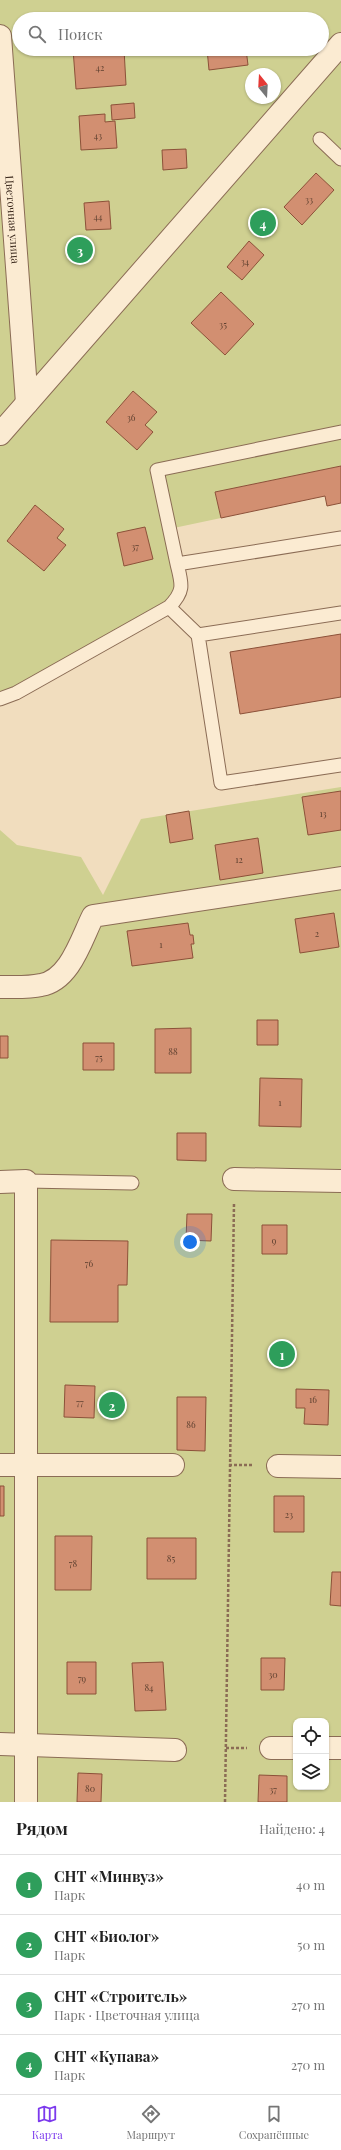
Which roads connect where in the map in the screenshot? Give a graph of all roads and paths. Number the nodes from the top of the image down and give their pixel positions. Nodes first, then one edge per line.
1 (0, 36) edge
2 (341, 44) edge
3 (320, 139) dead end
4 (341, 159) edge
5 (27, 403) junction
6 (341, 432) edge
7 (0, 434) edge
8 (341, 538) edge
9 (177, 564) junction
10 (169, 607) junction
11 (341, 613) edge
12 (198, 635) junction
13 (0, 699) edge
14 (341, 764) edge
15 (341, 878) edge
16 (0, 987) edge
17 (234, 1179) joint
18 (26, 1181) junction
19 (341, 1181) edge
20 (0, 1182) edge
21 (132, 1183) dead end
22 (27, 1464) junction
23 (0, 1465) edge
24 (173, 1466) dead end
25 (278, 1466) dead end
26 (341, 1467) edge
27 (0, 1744) edge
28 (26, 1744) junction
29 (271, 1748) dead end
30 (293, 1748) edge
31 (329, 1748) edge
32 (341, 1748) edge
33 (175, 1750) dead end
34 (26, 1802) edge
35 (225, 1802) edge

1 - 5 street, Цветочная улица
2 - 5 street
3 - 4 lane
5 - 7 street
6 - 9 lane
8 - 9 lane
9 - 10 lane
10 - 12 lane
10 - 13 lane
11 - 12 lane
12 - 14 lane
15 - 16 street
17 - 19 street
17 - 35 path
18 - 20 street
18 - 21 lane
18 - 22 street
22 - 23 street
22 - 24 street
22 - 28 street
25 - 26 street
27 - 28 street
28 - 33 street
28 - 34 street
29 - 30 street
31 - 32 street

